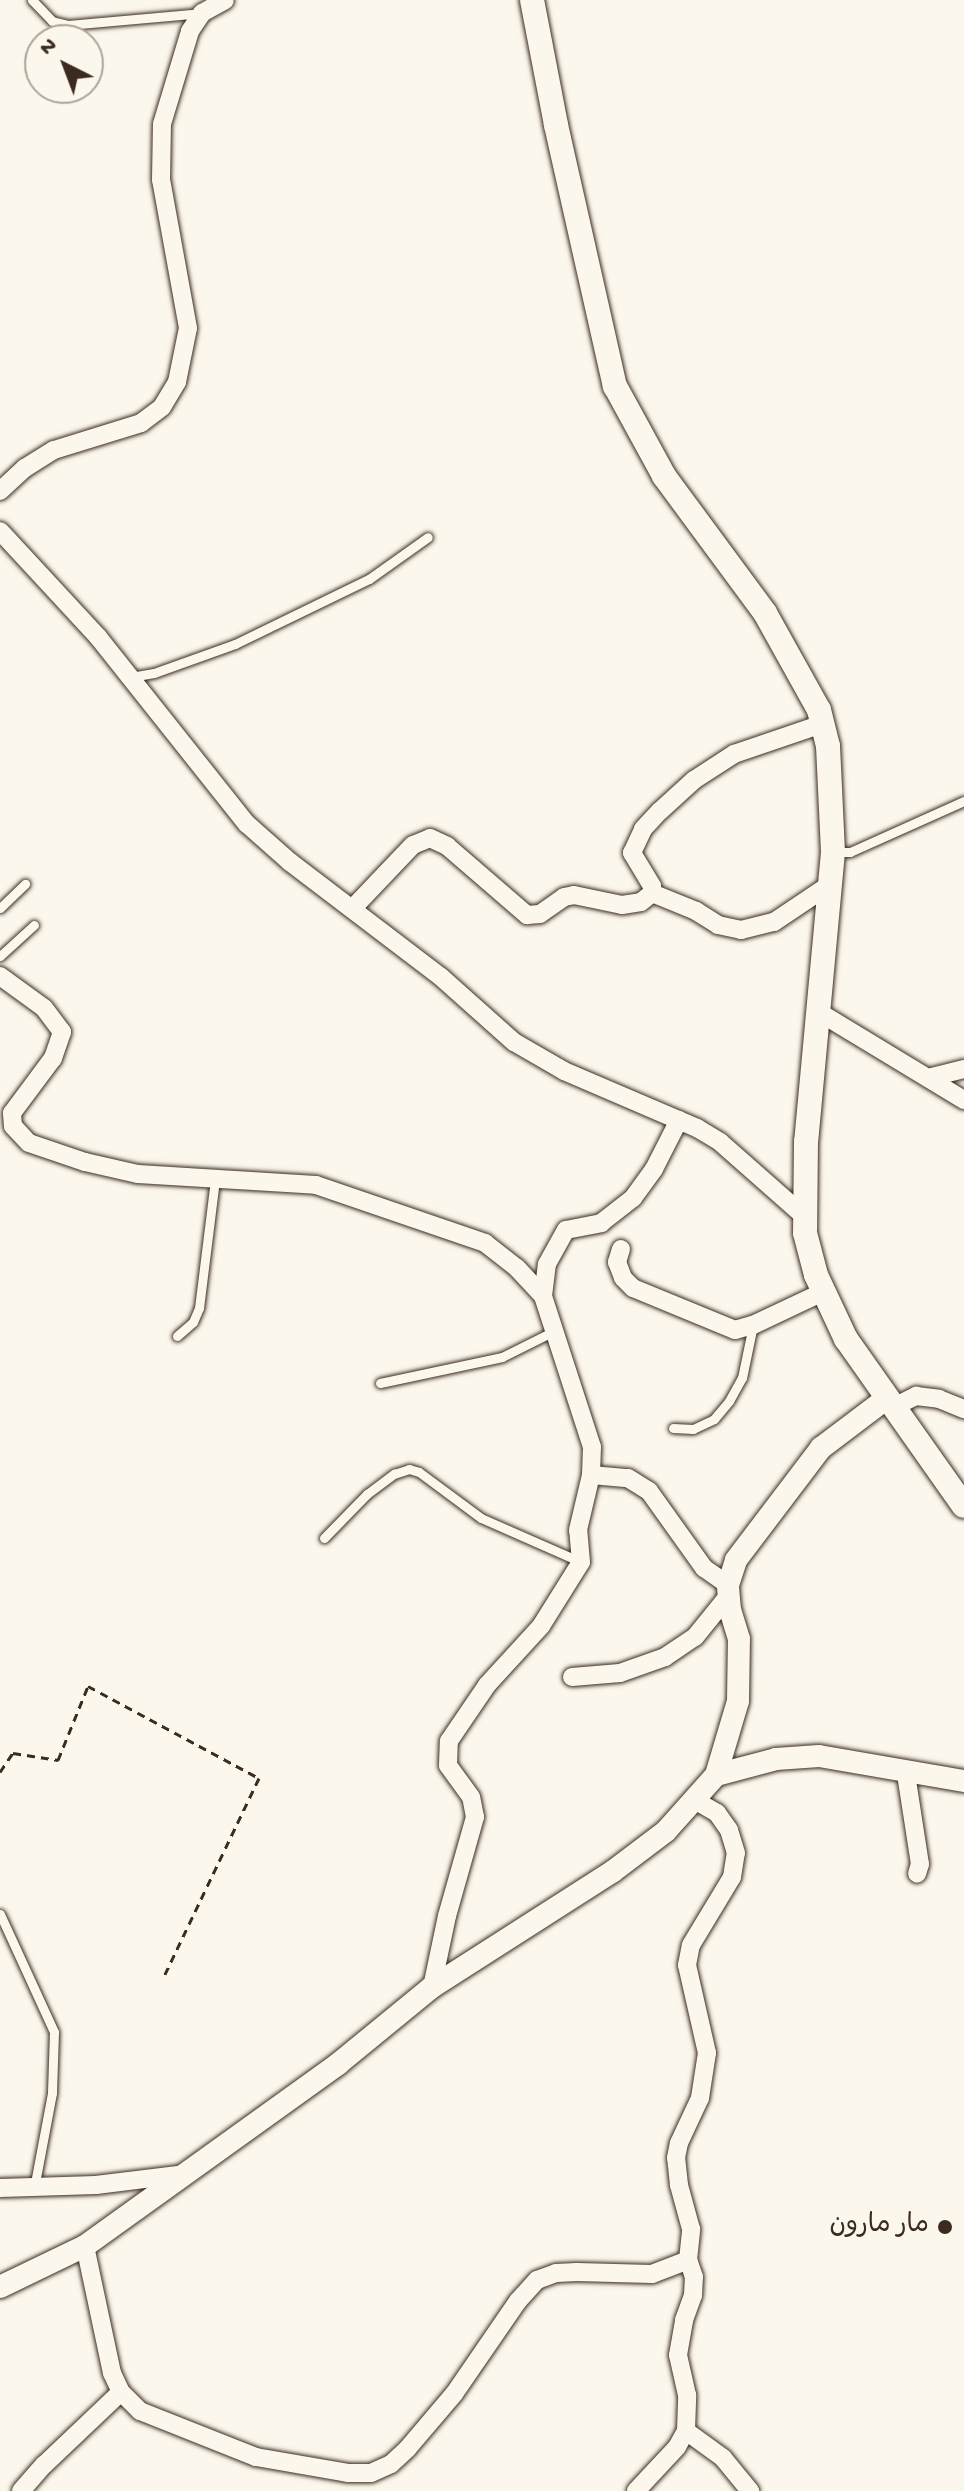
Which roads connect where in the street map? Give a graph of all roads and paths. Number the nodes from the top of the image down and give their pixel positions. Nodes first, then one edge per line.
1 (32, 0) edge
2 (225, 0) edge
3 (532, 0) edge
4 (202, 13) junction
5 (0, 491) edge
6 (0, 531) edge
7 (428, 537) dead end
8 (131, 677) junction
9 (822, 724) junction
10 (964, 801) edge
11 (833, 852) junction
12 (25, 884) dead end
13 (829, 885) junction
14 (652, 893) junction
15 (0, 908) edge
16 (352, 909) junction
17 (34, 925) dead end
18 (0, 956) edge
19 (0, 976) edge
20 (817, 1011) junction
21 (964, 1069) edge
22 (928, 1078) junction
23 (964, 1100) edge
24 (679, 1120) junction
25 (6, 1124) edge
26 (215, 1179) junction
27 (804, 1216) junction
28 (621, 1249) dead end
29 (823, 1292) junction
30 (543, 1296) junction
31 (753, 1325) junction
32 (552, 1332) junction
33 (177, 1336) dead end
34 (380, 1383) dead end
35 (890, 1402) junction
36 (964, 1409) edge
37 (673, 1428) dead end
38 (591, 1475) junction
39 (964, 1506) edge
40 (324, 1538) dead end
41 (581, 1562) junction
42 (728, 1590) junction
43 (572, 1677) dead end
44 (0, 1772) edge
45 (906, 1774) junction
46 (716, 1775) junction
47 (964, 1781) edge
48 (696, 1801) junction
49 (917, 1874) dead end
50 (0, 1914) edge
51 (163, 1978) dead end
52 (432, 1987) junction
53 (186, 2174) junction
54 (0, 2188) edge
55 (34, 2188) junction
56 (85, 2246) junction
57 (688, 2260) junction
58 (0, 2287) edge
59 (121, 2392) junction
60 (686, 2431) junction
61 (370, 2482) edge
62 (21, 2491) edge
63 (636, 2491) edge
64 (750, 2491) edge

1 - 4 lane
2 - 4 street
3 - 9 main road
4 - 5 street
6 - 8 street
7 - 8 lane
8 - 16 street
9 - 11 main road
9 - 14 street
10 - 11 lane
11 - 13 main road
12 - 15 lane
13 - 14 street
13 - 20 main road
14 - 16 street
16 - 24 street
17 - 18 lane
19 - 25 street
20 - 22 street
20 - 27 main road
21 - 22 street
22 - 23 street
24 - 27 street
24 - 30 street
25 - 26 street
26 - 30 street
26 - 33 lane
27 - 29 main road
28 - 31 street
29 - 31 street
29 - 35 main road
30 - 32 street
31 - 37 lane
32 - 34 lane
32 - 38 street
35 - 36 street
35 - 39 main road
35 - 42 street
38 - 41 street
38 - 42 street
40 - 41 lane
41 - 52 street
42 - 43 street
42 - 46 street
44 - 51 path
45 - 46 street
45 - 47 street
45 - 49 street
46 - 48 street
48 - 52 street
48 - 57 street
50 - 55 lane
52 - 53 street
53 - 55 street
53 - 56 street
54 - 55 street
56 - 58 street
56 - 59 street
57 - 60 street
57 - 61 street
59 - 61 street
59 - 62 street
60 - 63 street
60 - 64 street

